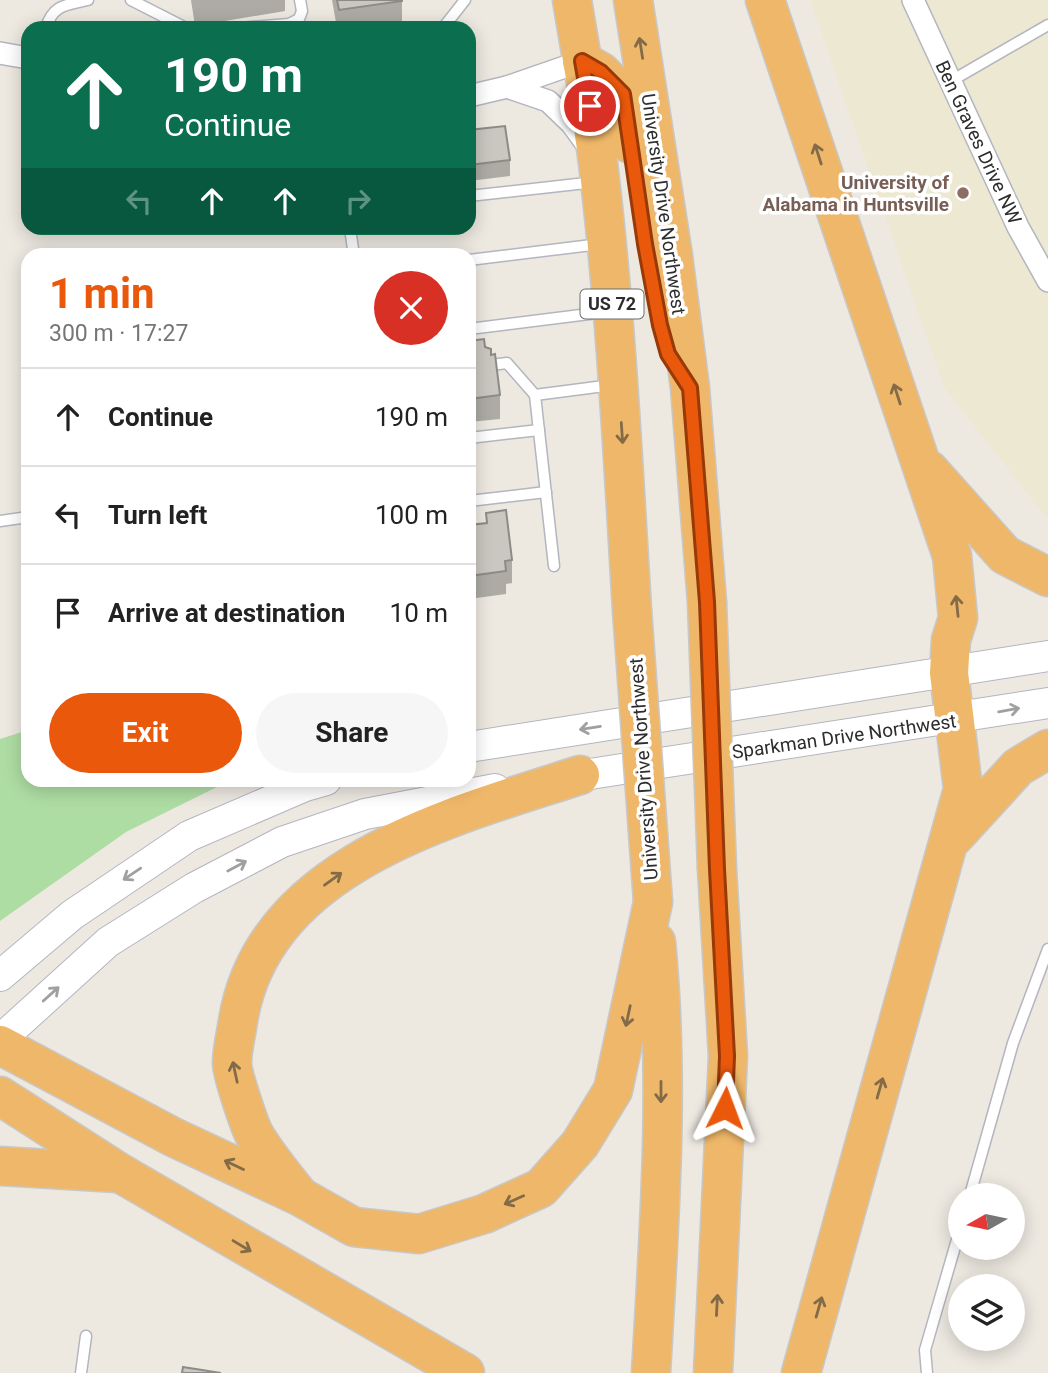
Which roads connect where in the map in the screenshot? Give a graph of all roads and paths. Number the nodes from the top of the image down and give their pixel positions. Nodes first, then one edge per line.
1 (88, 0) edge
2 (131, 0) edge
3 (300, 0) edge
4 (465, 0) edge
5 (572, 0) edge
6 (633, 0) edge
7 (765, 0) edge
8 (913, 0) edge
9 (48, 21) edge
10 (172, 21) edge
11 (295, 21) edge
12 (448, 21) edge
13 (1048, 24) edge
14 (0, 53) edge
15 (21, 57) edge
16 (582, 61) junction
17 (950, 81) junction
18 (508, 87) junction
19 (476, 94) edge
20 (599, 172) junction
21 (476, 195) edge
22 (606, 244) junction
23 (476, 259) edge
24 (1048, 281) edge
25 (612, 311) junction
26 (476, 328) edge
27 (491, 365) edge
28 (618, 384) junction
29 (690, 388) junction
30 (535, 395) junction
31 (539, 430) junction
32 (476, 437) edge
33 (919, 458) junction
34 (546, 492) junction
35 (476, 500) edge
36 (21, 518) edge
37 (0, 521) edge
38 (554, 565) dead end
39 (1048, 577) edge
40 (1048, 656) edge
41 (949, 673) junction
42 (1048, 703) edge
43 (955, 719) junction
44 (476, 746) edge
45 (1048, 749) edge
46 (580, 775) junction
47 (303, 787) edge
48 (948, 844) junction
49 (653, 902) junction
50 (1048, 949) edge
51 (0, 976) edge
52 (0, 1040) edge
53 (0, 1045) edge
54 (0, 1096) edge
55 (0, 1166) edge
56 (120, 1173) junction
57 (973, 1183) edge
58 (299, 1196) junction
59 (951, 1260) edge
60 (86, 1336) dead end
61 (81, 1373) edge
62 (465, 1373) edge
63 (651, 1373) edge
64 (713, 1373) edge
65 (801, 1373) edge
66 (927, 1373) edge

1 - 9 lane
2 - 10 lane
3 - 11 lane
4 - 12 lane
5 - 16 highway, University Drive Northwest / US 72
29 -> 6 highway, University Drive Northwest / US 72
33 -> 7 highway
8 - 17 street, Ben Graves Drive NW
13 - 17 lane
14 - 15 street
16 - 18 street
16 - 20 highway, University Drive Northwest / US 72
16 - 29 highway, US 72
17 - 24 street, Ben Graves Drive NW
18 - 19 street
18 - 20 street
20 - 21 lane
20 - 22 highway, University Drive Northwest / US 72
22 - 23 lane
22 - 25 highway, University Drive Northwest / US 72
25 - 26 lane
25 - 28 highway, University Drive Northwest / US 72
27 - 30 lane
28 - 30 lane
28 -> 49 highway, University Drive Northwest / US 72, bridge
64 -> 29 highway, University Drive Northwest / US 72, bridge
30 - 31 lane
31 - 32 lane
31 - 34 lane
33 - 39 highway
41 -> 33 highway
34 - 35 lane
34 - 38 lane
36 - 37 lane
40 - 41 main road
41 - 43 highway
41 -> 44 main road
43 -> 42 main road, Sparkman Drive Northwest
43 - 46 main road, Sparkman Drive Northwest
43 - 48 highway
45 - 48 highway
52 -> 46 main road, Sparkman Drive Northwest
58 -> 46 highway
47 -> 51 main road
65 -> 48 highway
49 -> 58 highway
49 -> 63 highway, University Drive Northwest / US 72
50 - 57 lane
58 -> 53 highway
54 - 56 highway
55 - 56 highway
56 -> 62 highway
59 - 66 lane
60 - 61 lane

